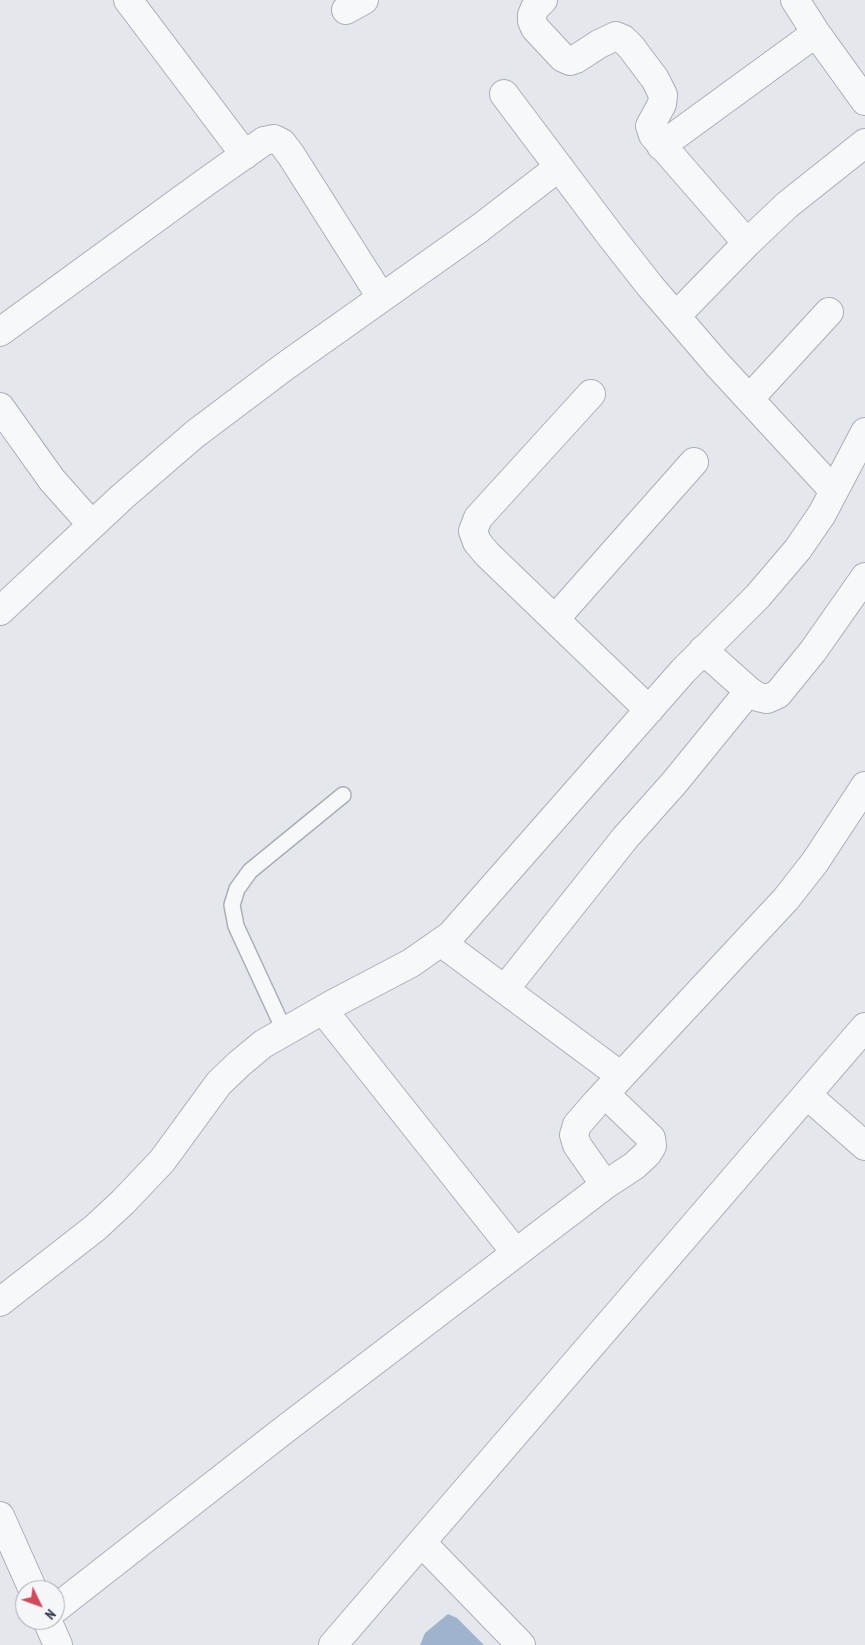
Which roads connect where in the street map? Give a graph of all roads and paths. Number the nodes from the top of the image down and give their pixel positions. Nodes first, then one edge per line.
1 (128, 0) edge
2 (543, 0) edge
3 (795, 0) edge
4 (816, 33) junction
5 (504, 94) dead end
6 (865, 101) edge
7 (865, 143) edge
8 (661, 146) junction
9 (245, 155) junction
10 (559, 166) junction
11 (747, 243) junction
12 (381, 296) junction
13 (829, 312) dead end
14 (676, 316) junction
15 (0, 332) edge
16 (591, 394) dead end
17 (749, 399) junction
18 (0, 407) edge
19 (865, 432) edge
20 (694, 462) dead end
21 (834, 491) junction
22 (92, 525) junction
23 (865, 577) edge
24 (0, 611) edge
25 (555, 620) junction
26 (703, 650) junction
27 (749, 691) junction
28 (649, 710) junction
29 (865, 786) edge
30 (343, 795) dead end
31 (442, 943) junction
32 (505, 989) junction
33 (323, 1010) junction
34 (865, 1028) edge
35 (285, 1032) junction
36 (613, 1085) junction
37 (807, 1095) junction
38 (865, 1146) edge
39 (605, 1185) junction
40 (516, 1253) junction
41 (0, 1302) edge
42 (0, 1516) edge
43 (422, 1543) junction
44 (29, 1580) edge
45 (65, 1601) edge
46 (51, 1630) edge
47 (58, 1645) edge
48 (334, 1645) edge
49 (521, 1645) edge

1 - 9 street
2 - 8 street
3 - 4 street
4 - 6 street
4 - 8 street
5 - 10 street
7 - 11 street
8 - 11 street
9 - 12 street
9 - 15 street
10 - 12 street
10 - 14 street
11 - 14 street
12 - 22 street
13 - 17 street
14 - 17 street
16 - 25 street
17 - 21 street
18 - 22 street
19 - 21 street
20 - 25 street
21 - 26 street
22 - 24 street
23 - 27 street
25 - 28 street
26 - 27 street
26 - 28 street
27 - 32 street
28 - 31 street
29 - 36 street
30 - 35 lane
31 - 32 street
31 - 33 street
32 - 36 street
33 - 35 street
33 - 40 street
34 - 37 street
35 - 41 street
36 - 39 street
36 - 39 street
37 - 38 street
37 - 43 street
39 - 40 street
40 - 45 street
42 - 44 street
43 - 48 street
43 - 49 street
46 - 47 street

